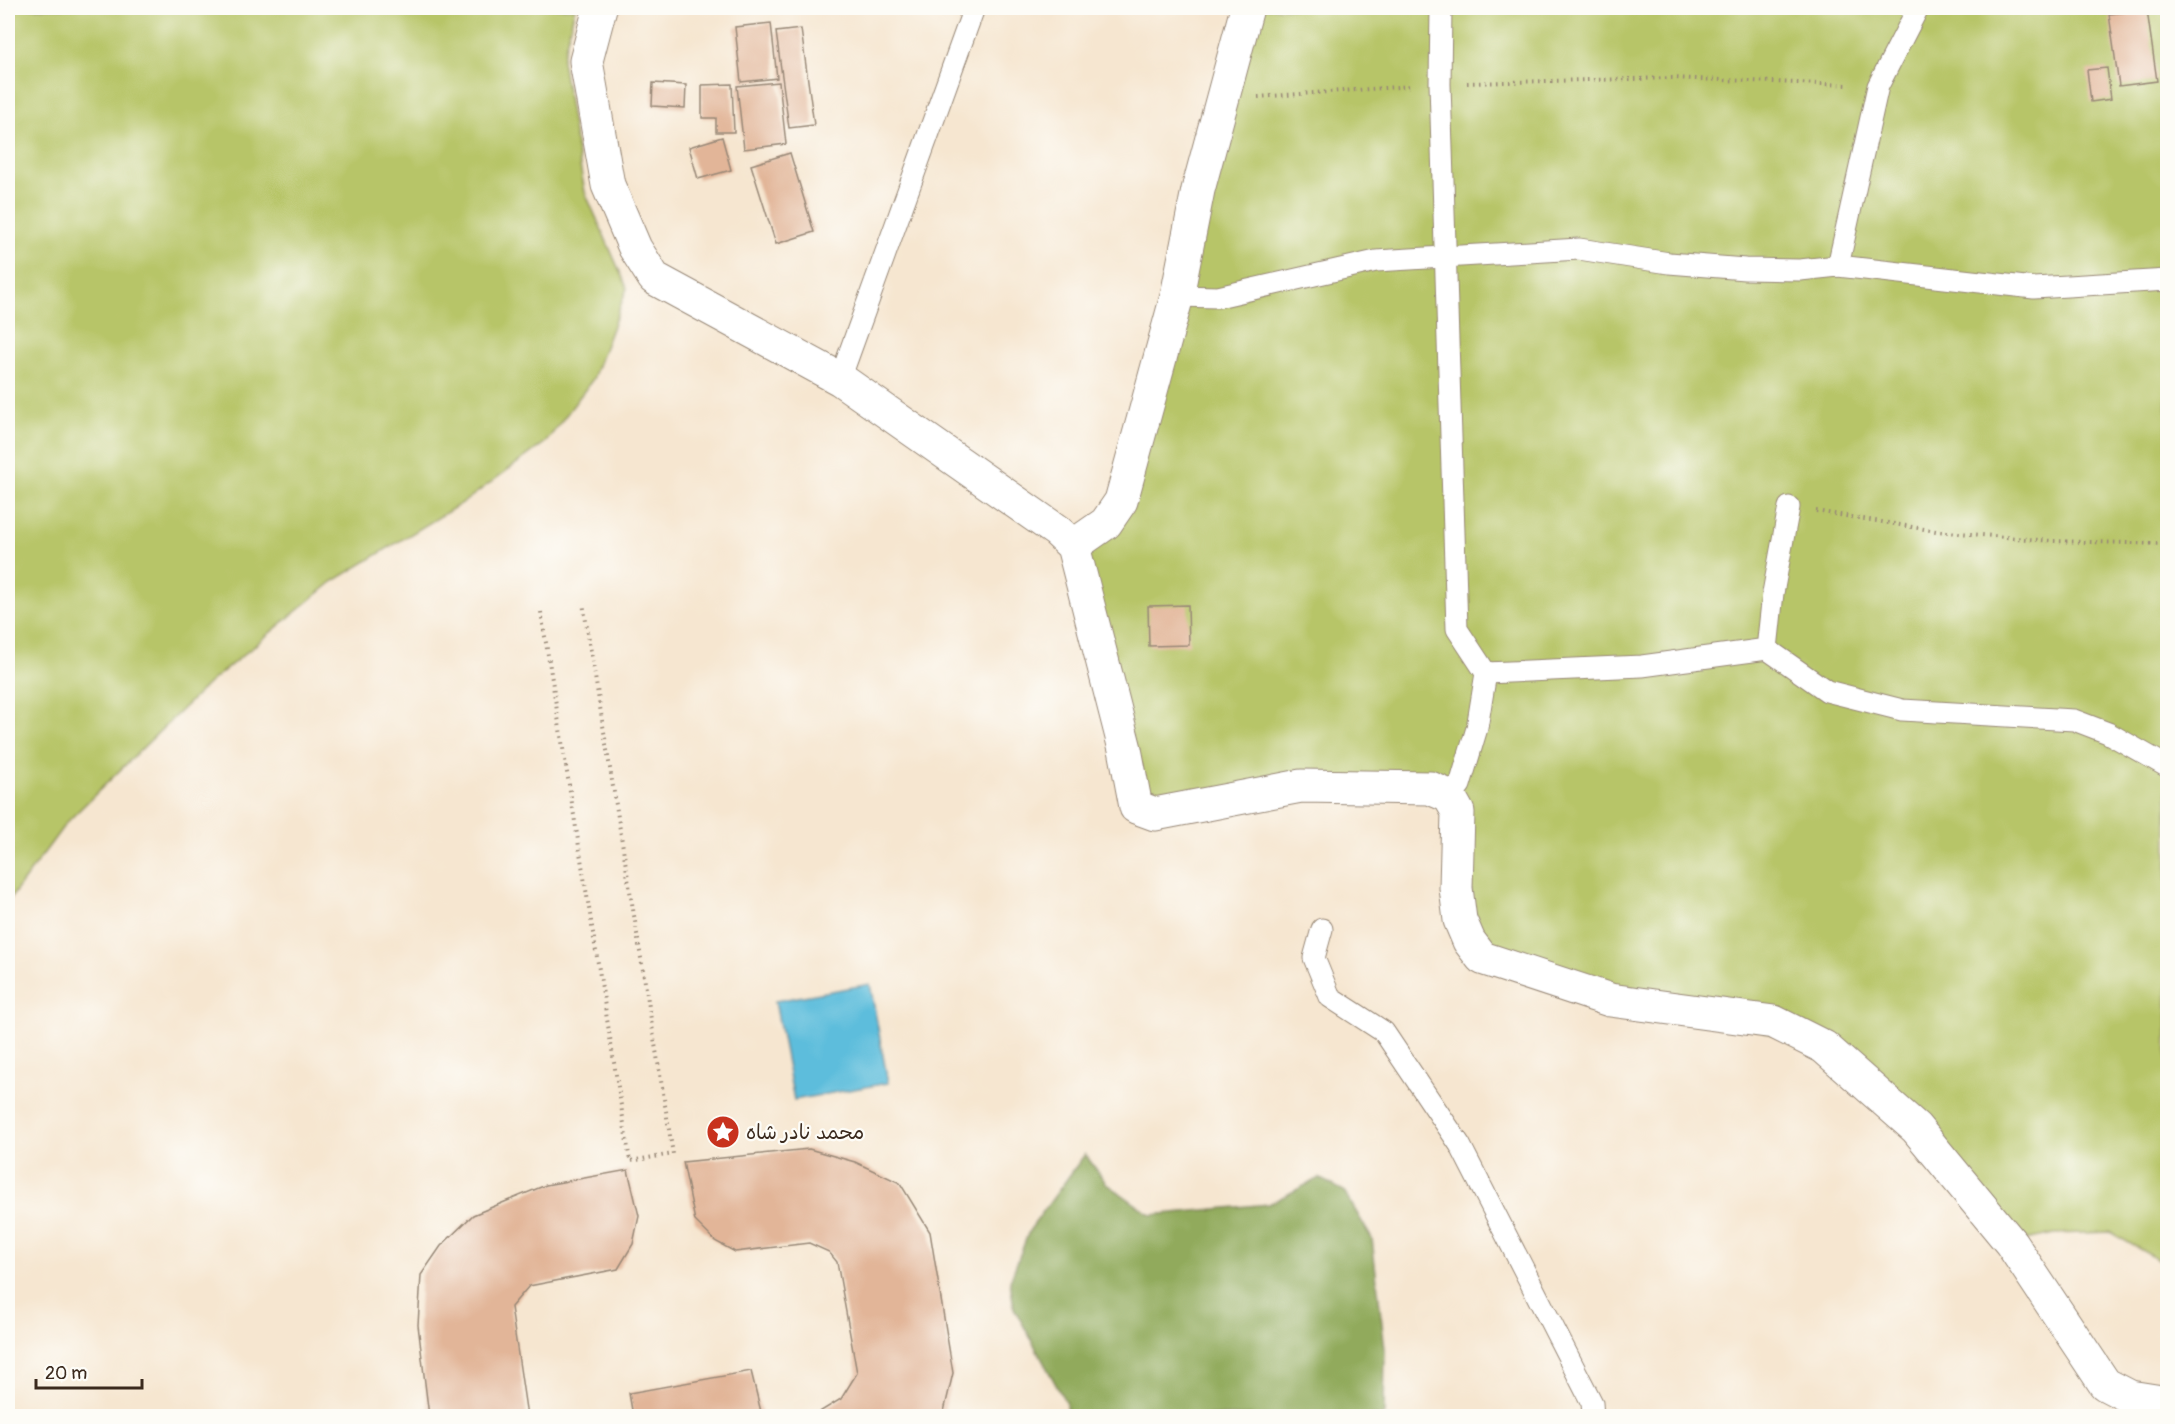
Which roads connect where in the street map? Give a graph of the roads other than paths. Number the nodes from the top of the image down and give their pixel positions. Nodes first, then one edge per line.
1 (600, 8) edge
2 (974, 8) edge
3 (1247, 8) edge
4 (1441, 8) edge
5 (1918, 8) edge
6 (1447, 257) junction
7 (1838, 266) junction
8 (2168, 280) edge
9 (1177, 296) junction
10 (840, 378) junction
11 (1789, 507) road end
12 (1073, 546) junction
13 (1767, 649) junction
14 (1486, 673) junction
15 (2168, 767) edge
16 (1449, 796) junction
17 (1322, 929) dead end
18 (2168, 1403) edge
19 (2125, 1407) edge
20 (1593, 1416) edge

1 - 10 street
2 - 10 lane
3 - 9 street
4 - 6 lane
5 - 7 lane
6 - 7 lane
6 - 9 lane
6 - 14 lane
7 - 8 lane
9 - 12 street
10 - 12 street
11 - 13 lane
12 - 16 street
13 - 14 lane
13 - 15 lane
14 - 16 lane
16 - 19 street
17 - 20 lane
18 - 19 street

